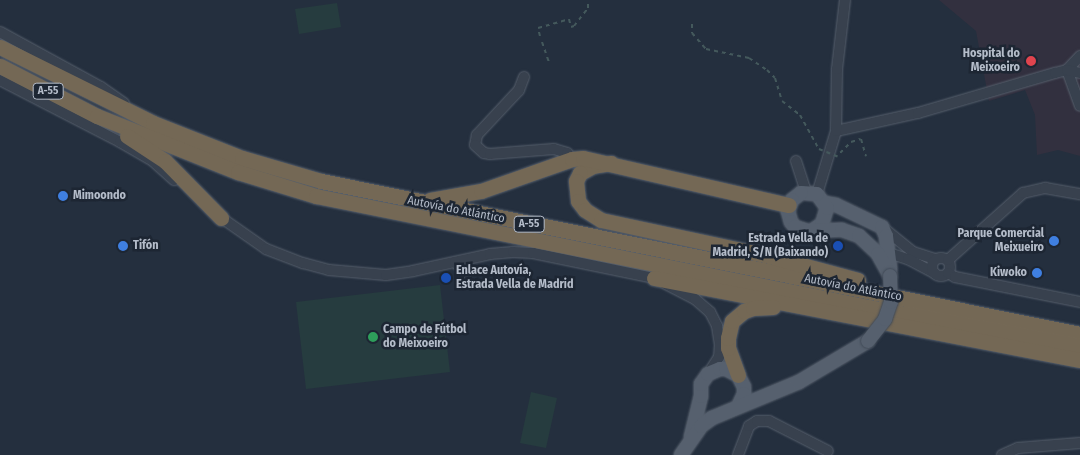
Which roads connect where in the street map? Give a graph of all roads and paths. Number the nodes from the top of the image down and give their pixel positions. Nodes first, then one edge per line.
1 (588, 0) edge
2 (845, 0) edge
3 (692, 24) dead end
4 (0, 32) edge
5 (540, 36) dead end
6 (542, 42) dead end
7 (0, 47) edge
8 (1080, 56) edge
9 (549, 62) dead end
10 (0, 66) edge
11 (1067, 70) junction
12 (1080, 73) edge
13 (524, 77) dead end
14 (0, 80) edge
15 (1080, 106) edge
16 (96, 116) junction
17 (153, 123) junction
18 (836, 131) junction
19 (866, 156) dead end
20 (572, 159) junction
21 (796, 160) dead end
22 (611, 163) junction
23 (1080, 194) edge
24 (388, 196) junction
25 (816, 196) junction
26 (789, 204) junction
27 (221, 218) junction
28 (882, 226) junction
29 (813, 230) junction
30 (842, 230) junction
31 (889, 253) junction
32 (935, 259) junction
33 (948, 260) junction
34 (455, 262) junction
35 (466, 273) dead end
36 (934, 273) junction
37 (948, 273) junction
38 (890, 276) junction
39 (654, 278) junction
40 (1080, 302) edge
41 (809, 308) junction
42 (1080, 324) edge
43 (1080, 334) edge
44 (1080, 346) edge
45 (1080, 360) edge
46 (708, 374) junction
47 (740, 377) junction
48 (777, 391) junction
49 (701, 396) junction
50 (738, 407) junction
51 (724, 413) junction
52 (689, 441) junction
53 (1080, 443) edge
54 (828, 451) dead end
55 (681, 455) edge
56 (738, 455) edge
57 (1002, 455) edge

1 - 5 path
2 - 18 street
3 - 19 path, bridge
4 - 17 street
6 - 9 path
7 - 17 highway, Autovía do Atlántico / A-55
8 - 11 street
10 - 16 highway, Autovía do Atlántico / A-55
11 - 12 street
11 - 15 street
11 - 18 street
13 - 20 street
14 - 27 street
16 - 27 highway
16 - 44 highway, Autovía do Atlántico / A-55
17 - 24 highway, Autovía do Atlántico / A-55
18 - 25 street
20 - 22 highway
20 - 24 highway
21 - 25 street
22 - 26 highway
22 - 42 highway
23 - 33 street
24 - 43 highway, Autovía do Atlántico / A-55
25 - 26 main road
25 - 28 main road
25 - 29 main road
26 - 29 main road
27 - 34 street
28 - 31 main road
28 - 32 street
29 - 30 main road
30 - 31 main road
30 - 38 main road
31 - 36 street
31 - 38 main road
32 - 33 street
32 - 36 street
33 - 37 street
34 - 35 street
34 - 39 street
36 - 37 street
37 - 40 street
38 - 48 main road, bridge
39 - 41 highway
39 - 46 street
41 - 45 highway
41 - 47 highway
46 - 47 main road
46 - 49 main road
47 - 48 main road
47 - 50 main road
48 - 50 main road
49 - 51 main road
49 - 52 main road
50 - 51 main road
51 - 52 main road
52 - 55 main road
53 - 57 street
54 - 56 street

